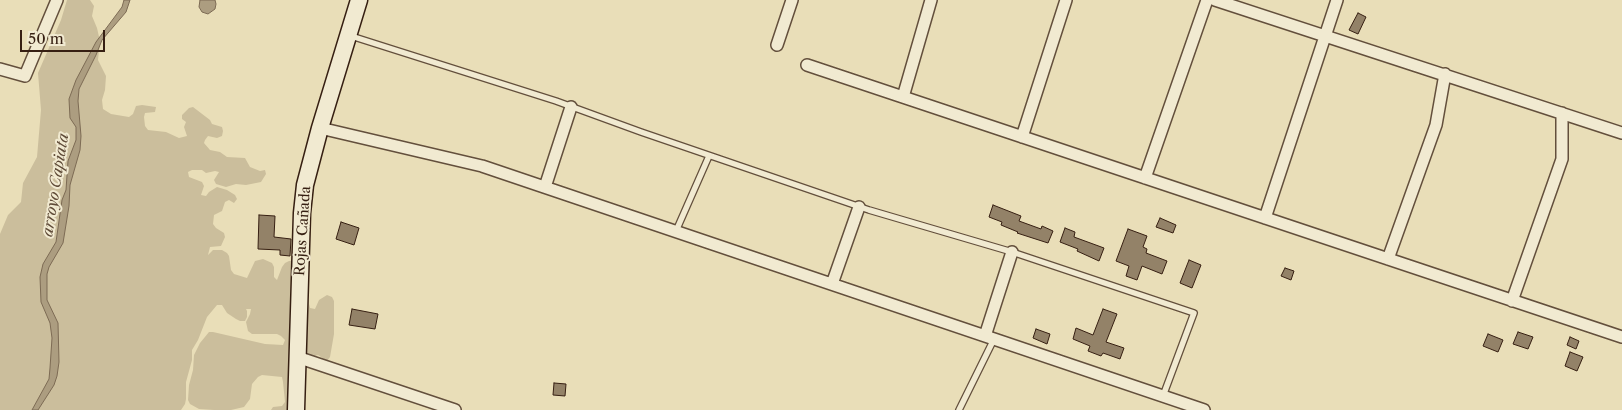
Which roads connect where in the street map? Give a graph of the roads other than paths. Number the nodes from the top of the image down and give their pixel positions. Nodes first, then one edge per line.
1 (57, 0) edge
2 (359, 0) edge
3 (792, 0) edge
4 (931, 0) edge
5 (1066, 0) edge
6 (1207, 0) edge
7 (1215, 0) edge
8 (1337, 0) edge
9 (348, 35) junction
10 (1326, 36) junction
11 (778, 44) dead end
12 (807, 65) dead end
13 (0, 69) edge
14 (1445, 74) junction
15 (903, 97) junction
16 (571, 107) junction
17 (1562, 113) junction
18 (320, 128) junction
19 (1622, 133) edge
20 (1022, 137) junction
21 (709, 156) junction
22 (1145, 178) junction
23 (544, 187) junction
24 (859, 207) junction
25 (1265, 218) junction
26 (676, 231) junction
27 (1012, 252) junction
28 (1388, 259) junction
29 (832, 284) junction
30 (1512, 301) junction
31 (989, 337) junction
32 (1622, 337) edge
33 (297, 357) junction
34 (1163, 396) junction
35 (296, 410) edge
36 (454, 410) edge
37 (959, 410) edge
38 (1204, 410) edge

1 - 13 street
2 - 9 main road, Rojas Cañada
3 - 11 street
4 - 15 street
5 - 20 street
6 - 22 street
7 - 10 street
8 - 10 street
9 - 16 lane
9 - 18 main road, Rojas Cañada
10 - 14 street
10 - 25 street
12 - 15 street
14 - 17 street
14 - 28 street
15 - 20 street
16 - 21 lane
16 - 23 street
17 - 19 street
17 - 30 street
18 - 23 street
18 - 33 main road, Rojas Cañada
20 - 22 street
21 - 24 lane
21 - 26 lane
22 - 25 street
23 - 26 street
24 - 27 lane
24 - 29 street
25 - 28 street
26 - 29 street
27 - 31 street
27 - 34 lane
28 - 30 street
29 - 31 street
30 - 32 street
31 - 34 street
31 - 37 lane
33 - 35 main road, Rojas Cañada
33 - 36 street
34 - 38 street

